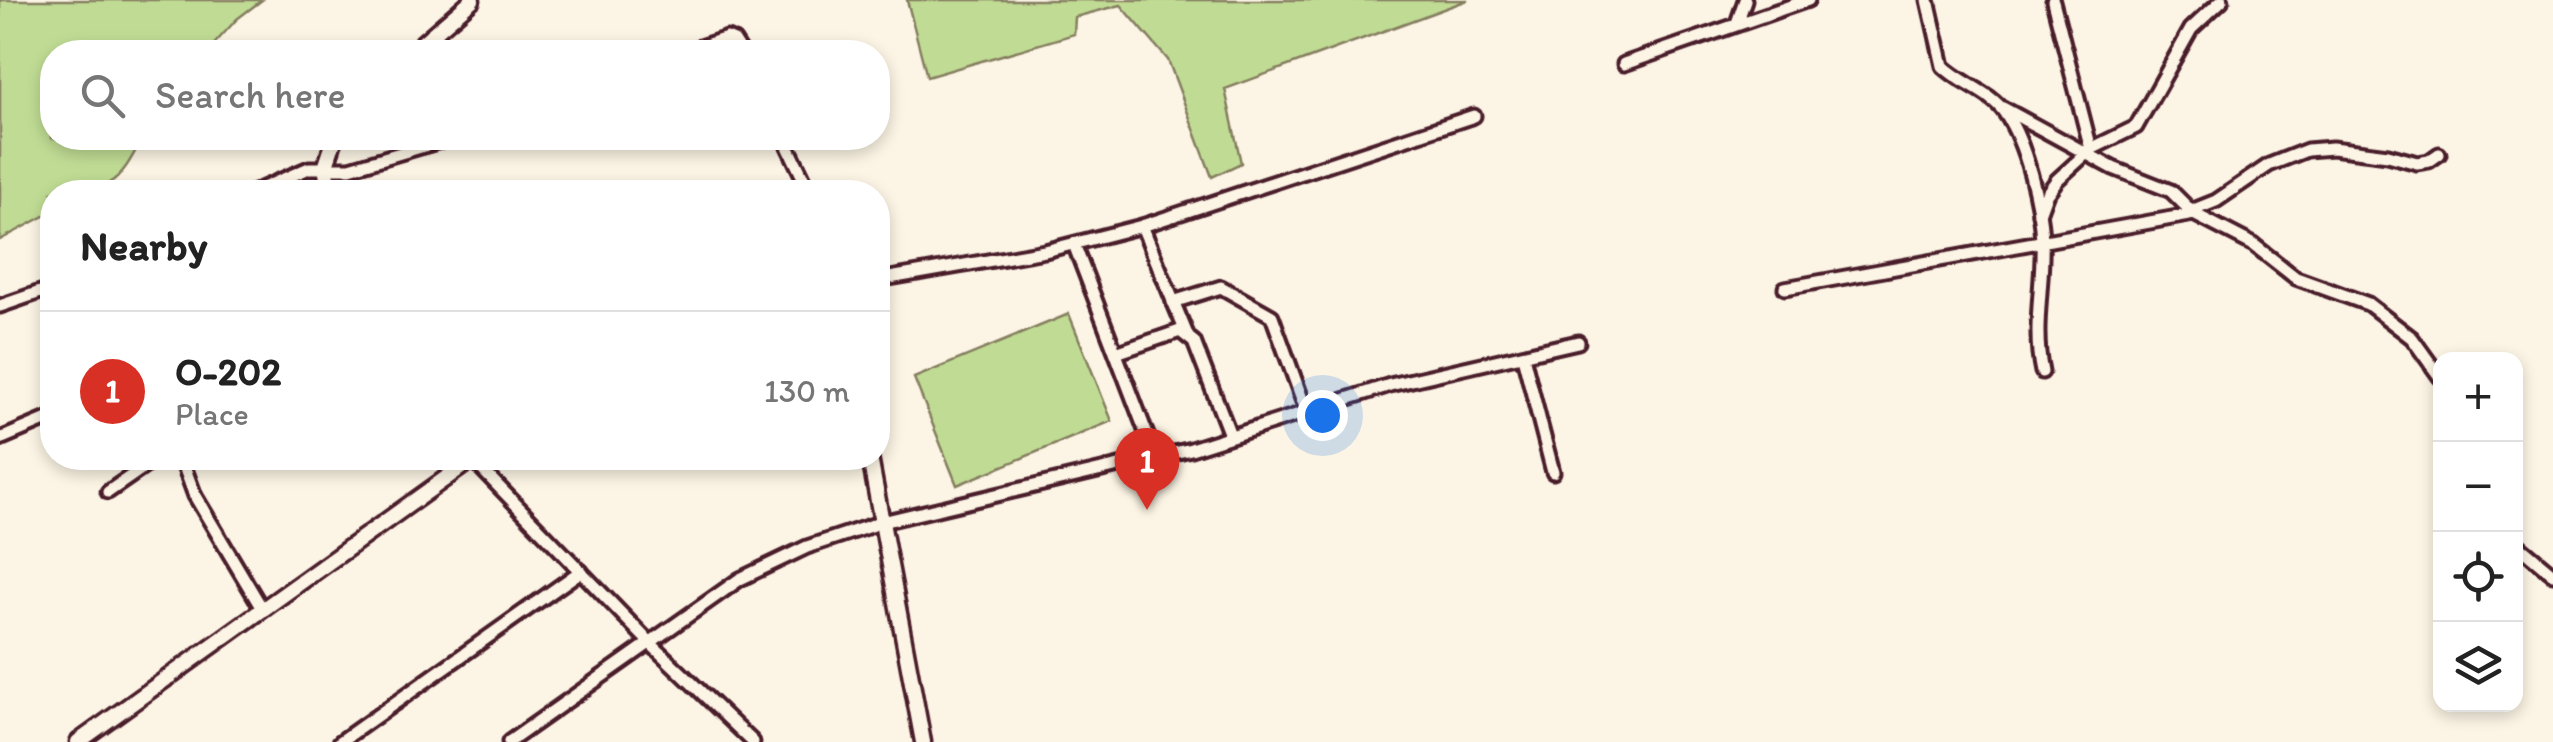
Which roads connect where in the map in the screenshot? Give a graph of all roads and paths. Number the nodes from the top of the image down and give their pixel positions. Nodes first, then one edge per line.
1 (472, 0) edge
2 (1745, 0) edge
3 (1808, 0) edge
4 (1928, 0) edge
5 (2222, 0) edge
6 (2053, 1) edge
7 (1738, 23) junction
8 (426, 40) edge
9 (1624, 64) dead end
10 (2003, 108) junction
11 (1474, 116) dead end
12 (332, 150) edge
13 (411, 150) edge
14 (790, 150) edge
15 (2089, 151) junction
16 (2439, 154) dead end
17 (325, 168) junction
18 (282, 180) edge
19 (328, 180) edge
20 (804, 180) edge
21 (2193, 212) junction
22 (2039, 214) junction
23 (1142, 226) junction
24 (2042, 240) junction
25 (1074, 244) junction
26 (890, 278) edge
27 (1785, 288) dead end
28 (40, 292) edge
29 (1173, 302) junction
30 (0, 306) edge
31 (1188, 337) junction
32 (1578, 342) dead end
33 (1116, 354) junction
34 (1523, 356) junction
35 (2433, 367) edge
36 (2042, 372) dead end
37 (1306, 410) junction
38 (40, 422) edge
39 (1230, 435) junction
40 (0, 439) edge
41 (1155, 456) junction
42 (140, 470) edge
43 (185, 470) edge
44 (449, 470) edge
45 (456, 470) edge
46 (484, 470) edge
47 (872, 470) edge
48 (1553, 472) dead end
49 (450, 474) junction
50 (108, 492) dead end
51 (882, 522) junction
52 (2523, 549) edge
53 (581, 571) junction
54 (2553, 574) edge
55 (262, 607) junction
56 (649, 642) junction
57 (82, 741) edge
58 (340, 742) edge
59 (508, 742) edge
60 (753, 742) edge
61 (924, 742) edge

1 - 8 main road
2 - 7 street
3 - 7 street
4 - 10 street
5 - 15 street
6 - 15 street
7 - 9 street
10 - 15 street
10 - 22 street
11 - 23 street
12 - 17 main road
13 - 17 street
14 - 20 street
15 - 21 street
15 - 22 street
16 - 21 street
17 - 18 street
17 - 19 main road
21 - 24 street
21 - 35 street
22 - 24 street
23 - 25 street
23 - 29 street
24 - 27 street
24 - 36 street
25 - 26 street
25 - 33 street
28 - 30 street
29 - 31 street
29 - 37 street
31 - 33 street
31 - 39 street
32 - 34 street
33 - 41 street
34 - 37 street
34 - 48 street
37 - 39 street
38 - 40 street
39 - 41 street
41 - 51 street
42 - 50 street
43 - 55 street
44 - 49 main road
45 - 49 main road
46 - 53 street
47 - 51 main road
49 - 55 main road
51 - 56 street
51 - 61 main road
52 - 54 street
53 - 56 street
53 - 58 street
55 - 57 main road
56 - 59 street
56 - 60 street

